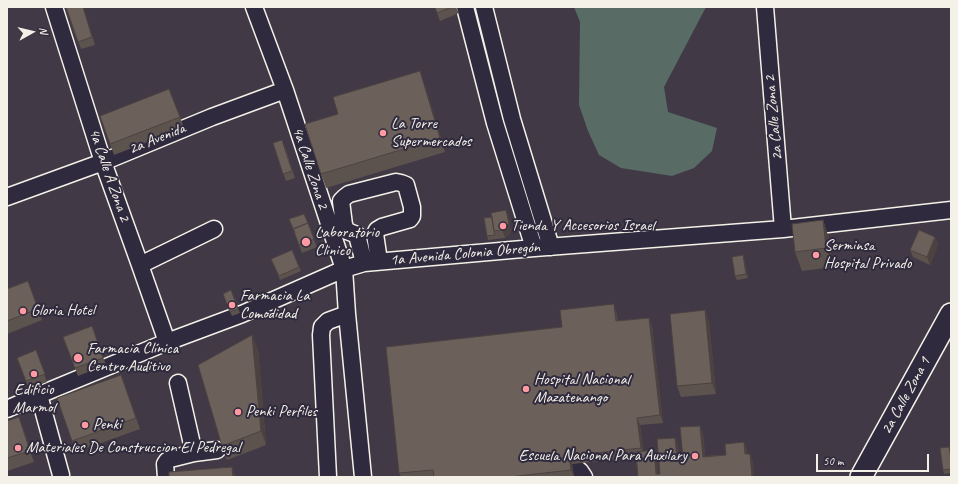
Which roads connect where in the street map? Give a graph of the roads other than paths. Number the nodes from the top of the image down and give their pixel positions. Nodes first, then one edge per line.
1 (54, 7) edge
2 (254, 7) edge
3 (465, 7) edge
4 (484, 7) edge
5 (765, 7) edge
6 (490, 30) junction
7 (472, 35) junction
8 (285, 90) junction
9 (512, 119) junction
10 (495, 123) junction
11 (103, 162) junction
12 (7, 198) edge
13 (951, 210) edge
14 (214, 229) dead end
15 (784, 230) junction
16 (551, 247) junction
17 (534, 248) junction
18 (372, 262) junction
19 (140, 265) junction
20 (344, 269) junction
21 (347, 314) junction
22 (951, 314) edge
23 (167, 342) junction
24 (178, 383) dead end
25 (39, 395) junction
26 (7, 409) edge
27 (217, 450) dead end
28 (194, 453) junction
29 (540, 454) edge
30 (61, 474) dead end
31 (166, 477) edge
32 (328, 477) edge
33 (363, 477) edge
34 (584, 477) edge
35 (861, 477) edge

1 - 11 street, 4a Calle A Zona 2
2 - 8 street, 4a Calle Zona 2
3 - 7 street
4 - 6 street
5 - 15 street, 2a Calle Zona 2
6 - 7 street
6 - 9 street
7 - 10 street
8 - 11 street, 2a Avenida
8 - 20 street, 4a Calle Zona 2
9 - 10 street
9 - 16 street
10 - 17 street
11 - 12 street, 2a Avenida
11 - 19 street, 4a Calle A Zona 2
13 - 15 street, 1a Avenida Colonia Obregón
14 - 19 street
15 - 16 street, 1a Avenida Colonia Obregón
16 - 17 street, 1a Avenida Colonia Obregón
17 - 18 street, 1a Avenida Colonia Obregón
18 - 18 street
18 - 20 street, 1a Avenida Colonia Obregón
19 - 23 street, 4a Calle A Zona 2
20 - 21 street, 4a Calle Zona 2
20 - 23 street, 1a Avenida Colonia Obregón
21 - 32 street
21 - 33 street, 4a Calle Zona 2
22 - 35 main road, 2a Calle Zona 1
23 - 25 street, 1a Avenida Colonia Obregón
24 - 28 street
25 - 26 street, 1a Avenida Colonia Obregón
25 - 30 street
27 - 28 street
28 - 31 street
29 - 34 street

